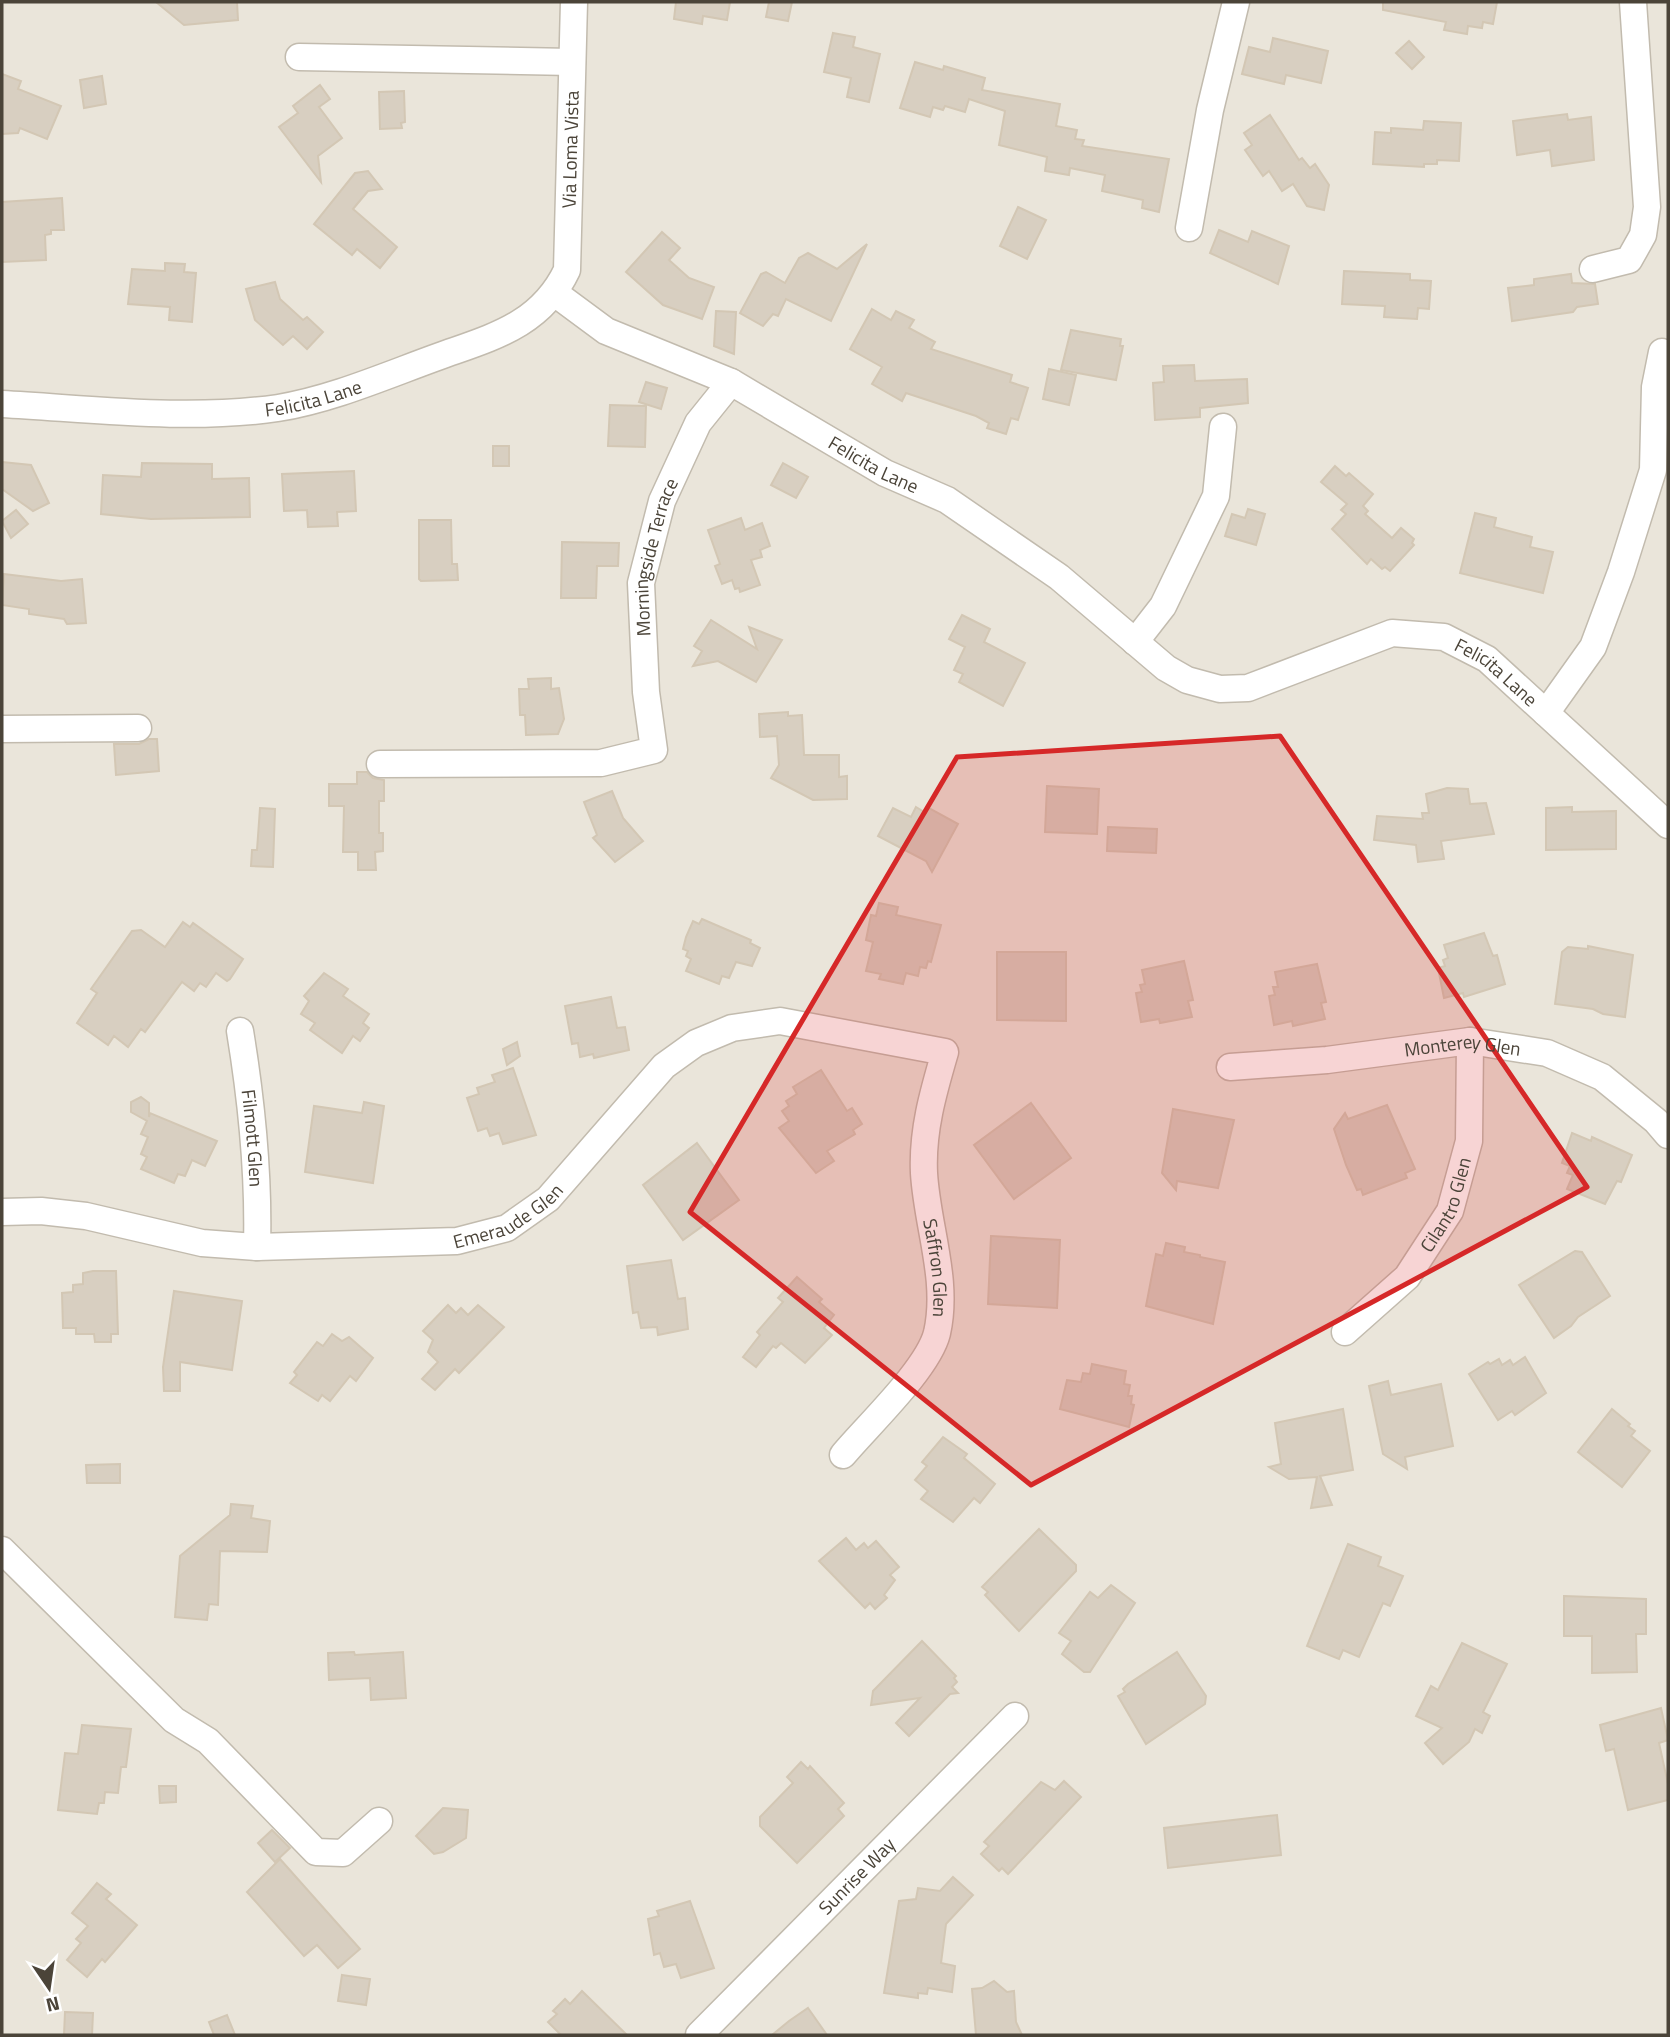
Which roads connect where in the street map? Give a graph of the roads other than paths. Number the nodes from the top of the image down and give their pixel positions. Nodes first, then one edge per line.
1 (574, 2) edge
2 (1236, 2) edge
3 (1633, 2) edge
4 (299, 57) dead end
5 (572, 62) junction
6 (1189, 228) dead end
7 (1593, 269) dead end
8 (556, 294) junction
9 (1662, 352) dead end
10 (731, 383) junction
11 (2, 404) edge
12 (1223, 427) dead end
13 (1135, 642) junction
14 (1546, 713) junction
15 (138, 728) dead end
16 (2, 729) edge
17 (380, 764) dead end
18 (1668, 825) edge
19 (240, 1031) dead end
20 (1470, 1041) junction
21 (945, 1052) joint
22 (1230, 1067) dead end
23 (1668, 1135) edge
24 (2, 1212) edge
25 (257, 1247) junction
26 (1345, 1332) dead end
27 (842, 1455) dead end
28 (2, 1550) edge
29 (1015, 1716) dead end
30 (379, 1821) dead end
31 (699, 2035) edge

1 - 5 street, Via Loma Vista
2 - 6 street
3 - 7 street
4 - 5 street
5 - 8 street, Via Loma Vista
8 - 10 street, Felicita Lane
8 - 11 street, Felicita Lane
9 - 14 street
10 - 13 street, Felicita Lane
10 - 17 street, Morningside Terrace
12 - 13 street
13 - 14 street, Felicita Lane
14 - 18 street, Felicita Lane
15 - 16 street
19 - 25 street, Filmott Glen
20 - 22 street, Monterey Glen
20 - 23 street, Monterey Glen
20 - 26 street, Cilantro Glen
21 - 25 street, Emeraude Glen
21 - 27 street, Saffron Glen
24 - 25 street, Emeraude Glen
28 - 30 street
29 - 31 street, Sunrise Way

